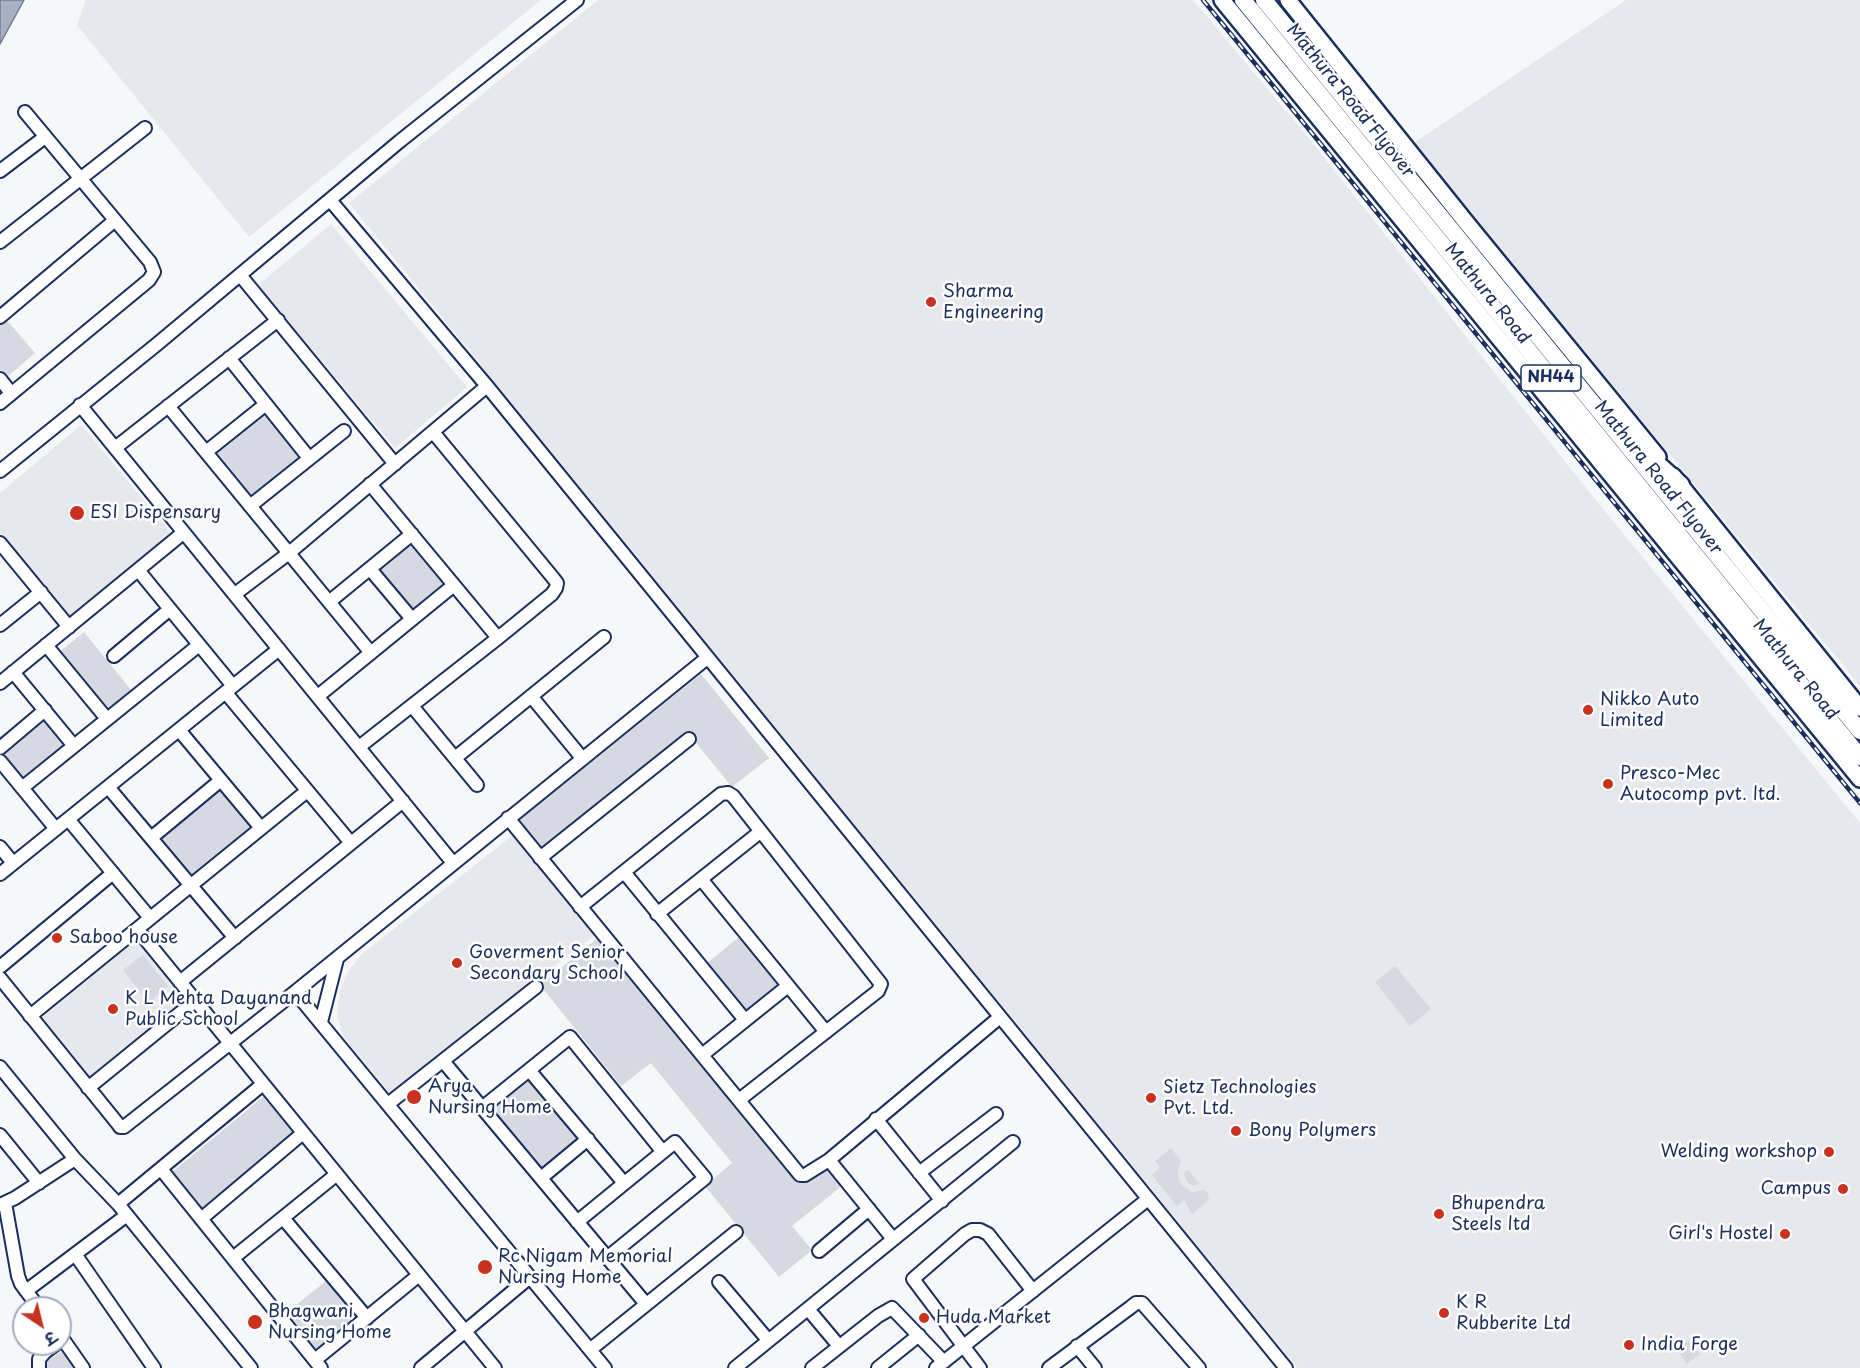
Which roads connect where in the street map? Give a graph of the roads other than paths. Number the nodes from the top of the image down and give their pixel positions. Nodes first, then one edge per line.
1 (577, 0) edge
2 (1222, 0) edge
3 (1243, 0) edge
4 (1264, 0) edge
5 (1288, 0) edge
6 (25, 112) dead end
7 (145, 128) dead end
8 (45, 137) junction
9 (0, 171) edge
10 (80, 179) junction
11 (330, 200) junction
12 (114, 221) junction
13 (2, 237) edge
14 (240, 275) junction
15 (0, 317) edge
16 (278, 320) junction
17 (229, 358) junction
18 (0, 379) edge
19 (486, 386) junction
20 (11, 393) junction
21 (0, 403) edge
22 (266, 404) junction
23 (80, 405) junction
24 (168, 406) junction
25 (1610, 424) junction
26 (344, 430) dead end
27 (433, 432) junction
28 (115, 448) junction
29 (206, 452) junction
30 (309, 458) junction
31 (395, 464) junction
32 (0, 471) edge
33 (370, 484) junction
34 (1681, 485) junction
35 (250, 506) junction
36 (183, 533) junction
37 (412, 534) junction
38 (0, 543) edge
39 (289, 553) junction
40 (370, 569) junction
41 (138, 570) junction
42 (454, 585) junction
43 (40, 592) junction
44 (235, 594) junction
45 (329, 602) junction
46 (170, 609) junction
47 (2, 619) edge
48 (412, 619) junction
49 (69, 627) junction
50 (604, 637) dead end
51 (498, 638) junction
52 (46, 645) junction
53 (199, 645) junction
54 (279, 649) junction
55 (371, 653) junction
56 (114, 656) dead end
57 (707, 658) junction
58 (13, 672) junction
59 (0, 683) edge
60 (230, 689) junction
61 (318, 696) junction
62 (531, 696) junction
63 (412, 706) junction
64 (1860, 708) edge
65 (45, 710) junction
66 (107, 719) junction
67 (179, 730) junction
68 (1860, 731) edge
69 (689, 739) dead end
70 (74, 746) junction
71 (359, 747) junction
72 (0, 748) edge
73 (1860, 757) edge
74 (455, 758) junction
75 (582, 758) junction
76 (0, 761) edge
77 (1860, 779) edge
78 (221, 780) junction
79 (477, 785) dead end
80 (108, 787) junction
81 (22, 788) junction
82 (308, 791) junction
83 (403, 801) junction
84 (508, 818) junction
85 (68, 819) junction
86 (261, 828) junction
87 (56, 829) junction
88 (760, 832) junction
89 (151, 838) junction
90 (351, 843) junction
91 (0, 847) edge
92 (540, 858) junction
93 (13, 863) junction
94 (453, 863) junction
95 (624, 872) junction
96 (113, 873) junction
97 (0, 874) edge
98 (701, 879) junction
99 (191, 885) junction
100 (580, 907) junction
101 (657, 914) junction
102 (150, 918) junction
103 (137, 929) junction
104 (235, 938) junction
105 (337, 959) junction
106 (0, 967) edge
107 (0, 978) edge
108 (180, 982) junction
109 (788, 986) junction
110 (536, 987) dead end
111 (295, 992) junction
112 (195, 1001) junction
113 (30, 1016) junction
114 (1000, 1017) junction
115 (745, 1020) junction
116 (321, 1022) junction
117 (826, 1032) junction
118 (229, 1043) junction
119 (702, 1055) junction
120 (443, 1061) junction
121 (0, 1067) edge
122 (529, 1070) junction
123 (263, 1084) junction
124 (88, 1088) junction
125 (739, 1101) junction
126 (388, 1104) junction
127 (482, 1108) junction
128 (996, 1114) dead end
129 (876, 1119) junction
130 (303, 1133) junction
131 (588, 1139) junction
132 (2, 1140) edge
133 (1013, 1142) dead end
134 (663, 1152) junction
135 (75, 1159) junction
136 (829, 1160) junction
137 (161, 1169) junction
138 (919, 1173) junction
139 (337, 1174) junction
140 (541, 1178) junction
141 (39, 1183) junction
142 (624, 1183) junction
143 (1148, 1199) junction
144 (942, 1201) junction
145 (3, 1204) edge
146 (118, 1204) junction
147 (869, 1209) junction
148 (127, 1215) junction
149 (283, 1218) junction
150 (201, 1219) junction
151 (577, 1222) junction
152 (736, 1232) dead end
153 (6, 1234) edge
154 (893, 1239) junction
155 (819, 1251) dead end
156 (75, 1254) junction
157 (607, 1257) junction
158 (233, 1258) junction
159 (419, 1275) junction
160 (530, 1277) junction
161 (719, 1282) dead end
162 (26, 1291) junction
163 (1033, 1291) junction
164 (30, 1296) edge
165 (646, 1304) junction
166 (808, 1309) junction
167 (367, 1318) junction
168 (465, 1331) junction
169 (919, 1335) junction
170 (768, 1340) junction
171 (839, 1346) junction
172 (964, 1346) junction
173 (1077, 1346) junction
174 (591, 1349) junction
175 (72, 1355) edge
176 (318, 1364) edge
177 (940, 1365) edge
178 (83, 1368) edge
179 (154, 1368) edge
180 (251, 1368) edge
181 (421, 1368) edge
182 (495, 1368) edge
183 (605, 1368) edge
184 (735, 1368) edge
185 (812, 1368) edge
186 (878, 1368) edge
187 (980, 1368) edge
188 (1049, 1368) edge
189 (1095, 1368) edge
190 (1199, 1368) edge
191 (1286, 1368) edge

1 - 11 street
2 - 77 main road, Mathura Road
3 - 73 highway, Mathura Road Flyover / NH44
4 - 25 highway, Mathura Road / NH44
5 - 34 main road, Mathura Road
6 - 8 street
7 - 10 street
8 - 9 street
8 - 10 street
10 - 12 street
10 - 13 street
11 - 14 street
11 - 19 street
12 - 15 street
12 - 20 street
14 - 16 street
14 - 23 street
16 - 17 street
16 - 31 street
17 - 22 street
17 - 24 street
18 - 20 street
19 - 27 street
19 - 57 street
20 - 21 street
22 - 29 street
22 - 30 street
23 - 28 street
23 - 32 street
24 - 28 street
24 - 29 street
25 - 34 highway
25 - 68 highway, Mathura Road Flyover / NH44
26 - 30 street
27 - 31 street
27 - 51 street
28 - 36 street
29 - 35 street
30 - 35 street
31 - 33 street
33 - 37 street
33 - 39 street
34 - 64 main road, Mathura Road
35 - 39 street
36 - 41 street
36 - 44 street
37 - 40 street
37 - 42 street
38 - 43 street
39 - 44 street
39 - 45 street
40 - 45 street
40 - 48 street
41 - 46 street
41 - 49 street
42 - 48 street
42 - 51 street
43 - 47 street
43 - 49 street
44 - 54 street
45 - 55 street
46 - 53 street
46 - 56 street
48 - 55 street
49 - 52 street
50 - 62 street
51 - 63 street
52 - 58 street
52 - 66 street
53 - 60 street
53 - 66 street
54 - 60 street
54 - 61 street
55 - 61 street
57 - 75 street
57 - 114 street
58 - 59 street
58 - 65 street
60 - 67 street
60 - 82 street
61 - 71 street
62 - 74 street
62 - 75 street
63 - 71 street
63 - 74 street
65 - 70 street
65 - 72 street
66 - 70 street
67 - 78 street
67 - 80 street
69 - 92 street
70 - 81 street
71 - 83 street
74 - 79 street
75 - 84 street
76 - 81 street
78 - 86 street
78 - 89 street
80 - 85 street
80 - 89 street
81 - 87 street
82 - 86 street
82 - 90 street
83 - 90 street
83 - 94 street
84 - 92 street
84 - 94 street
85 - 87 street
85 - 96 street
86 - 99 street
87 - 93 street
88 - 95 street
88 - 98 street
88 - 117 street
89 - 99 street
90 - 104 street
91 - 93 street
92 - 100 street
93 - 97 street
94 - 105 street
95 - 100 street
95 - 101 street
96 - 102 street
96 - 106 street
98 - 101 street
98 - 109 street
99 - 102 street
99 - 104 street
100 - 119 street
101 - 115 street
102 - 103 street
103 - 108 street
103 - 113 street
104 - 108 street
105 - 111 street
105 - 116 street
107 - 113 street
108 - 112 street
109 - 115 street
109 - 117 street
110 - 120 street
111 - 116 street
111 - 118 street
112 - 118 street
112 - 124 street
113 - 124 street
114 - 129 street
114 - 143 street
115 - 119 street
116 - 126 street
117 - 125 street
118 - 123 street
118 - 124 street
119 - 125 street
120 - 126 street
120 - 127 street
121 - 135 street
122 - 127 street
122 - 131 street
122 - 134 street
123 - 130 street
123 - 137 street
125 - 136 street
126 - 160 street
127 - 140 street
128 - 138 street
129 - 136 street
129 - 138 street
130 - 139 street
130 - 150 street
131 - 140 street
131 - 142 street
132 - 141 street
133 - 144 street
134 - 142 street
134 - 157 street
135 - 141 street
135 - 146 street
136 - 147 street
137 - 146 street
137 - 150 street
138 - 144 street
139 - 149 street
139 - 159 street
140 - 151 street
141 - 145 street
142 - 151 street
143 - 163 street
143 - 191 street
144 - 154 street
145 - 153 street
146 - 148 street
147 - 154 street
147 - 155 street
148 - 156 street
148 - 180 street
149 - 158 street
149 - 167 street
150 - 158 street
151 - 157 street
152 - 165 street
153 - 162 street
154 - 166 street
156 - 162 street
156 - 179 street
157 - 165 street
158 - 176 street
159 - 167 street
159 - 168 street
160 - 168 street
160 - 174 street
161 - 170 street
162 - 164 street
163 - 172 street
163 - 172 street
165 - 174 street
166 - 170 street
166 - 171 street
167 - 176 street
168 - 181 street
168 - 182 street
169 - 171 street
169 - 177 street
169 - 186 street
170 - 184 street
171 - 185 street
172 - 177 street
172 - 187 street
173 - 188 street
173 - 189 street
173 - 190 street
174 - 183 street
175 - 178 street

